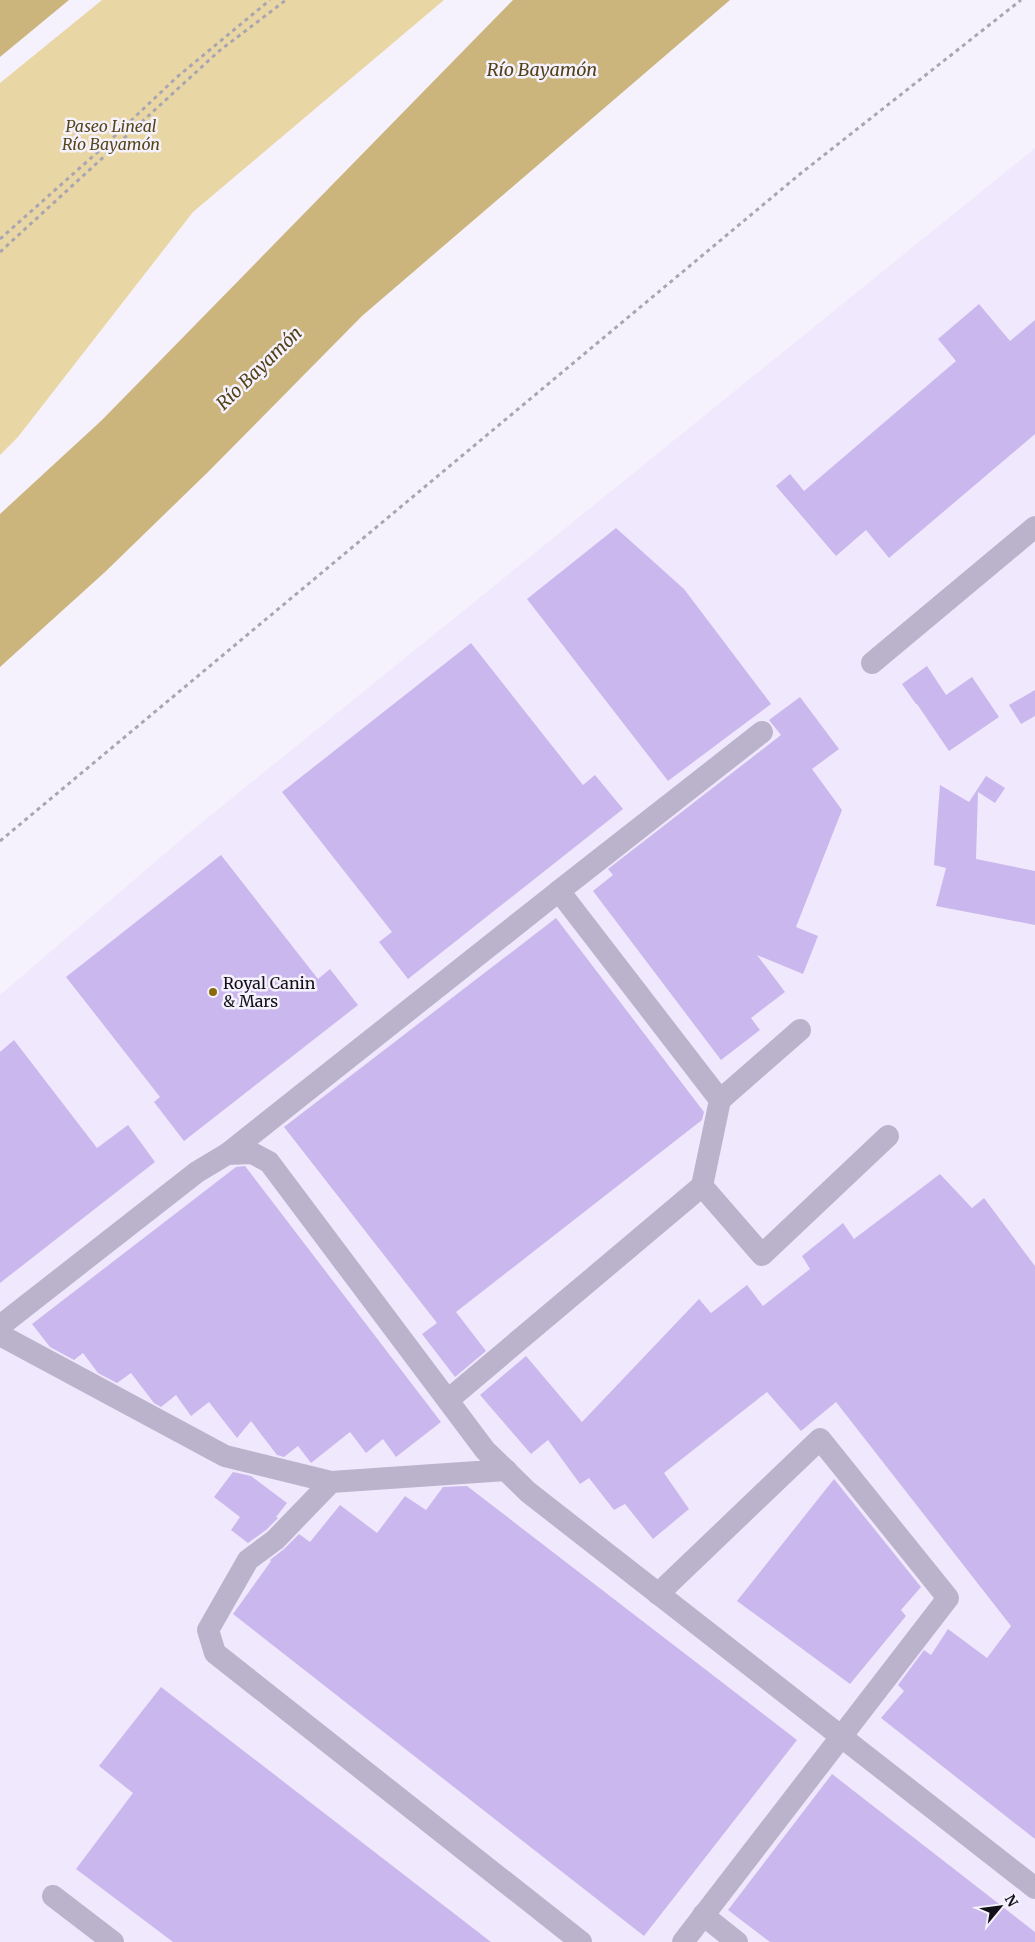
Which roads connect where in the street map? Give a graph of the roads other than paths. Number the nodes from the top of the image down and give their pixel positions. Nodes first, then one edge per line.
1 (1032, 535) edge
2 (872, 663) dead end
3 (762, 732) dead end
4 (558, 891) junction
5 (800, 1030) dead end
6 (720, 1100) junction
7 (888, 1136) dead end
8 (227, 1154) junction
9 (702, 1186) junction
10 (0, 1326) edge
11 (0, 1335) edge
12 (448, 1400) junction
13 (506, 1470) junction
14 (331, 1482) junction
15 (658, 1594) junction
16 (842, 1737) junction
17 (1035, 1888) edge
18 (53, 1896) dead end
19 (703, 1916) junction
20 (114, 1942) edge
21 (581, 1942) edge
22 (683, 1942) edge
23 (737, 1942) edge

1 - 2 street
3 - 4 street
4 - 6 street
4 - 8 street
5 - 6 street
6 - 9 street
7 - 9 street
8 - 10 street
8 - 12 street
9 - 12 street
11 - 14 street
12 - 13 street
13 - 14 street
13 - 15 street
14 - 21 street
15 - 16 street
15 - 16 street
16 - 17 street
16 - 19 street
18 - 20 street
19 - 22 street
19 - 23 street

